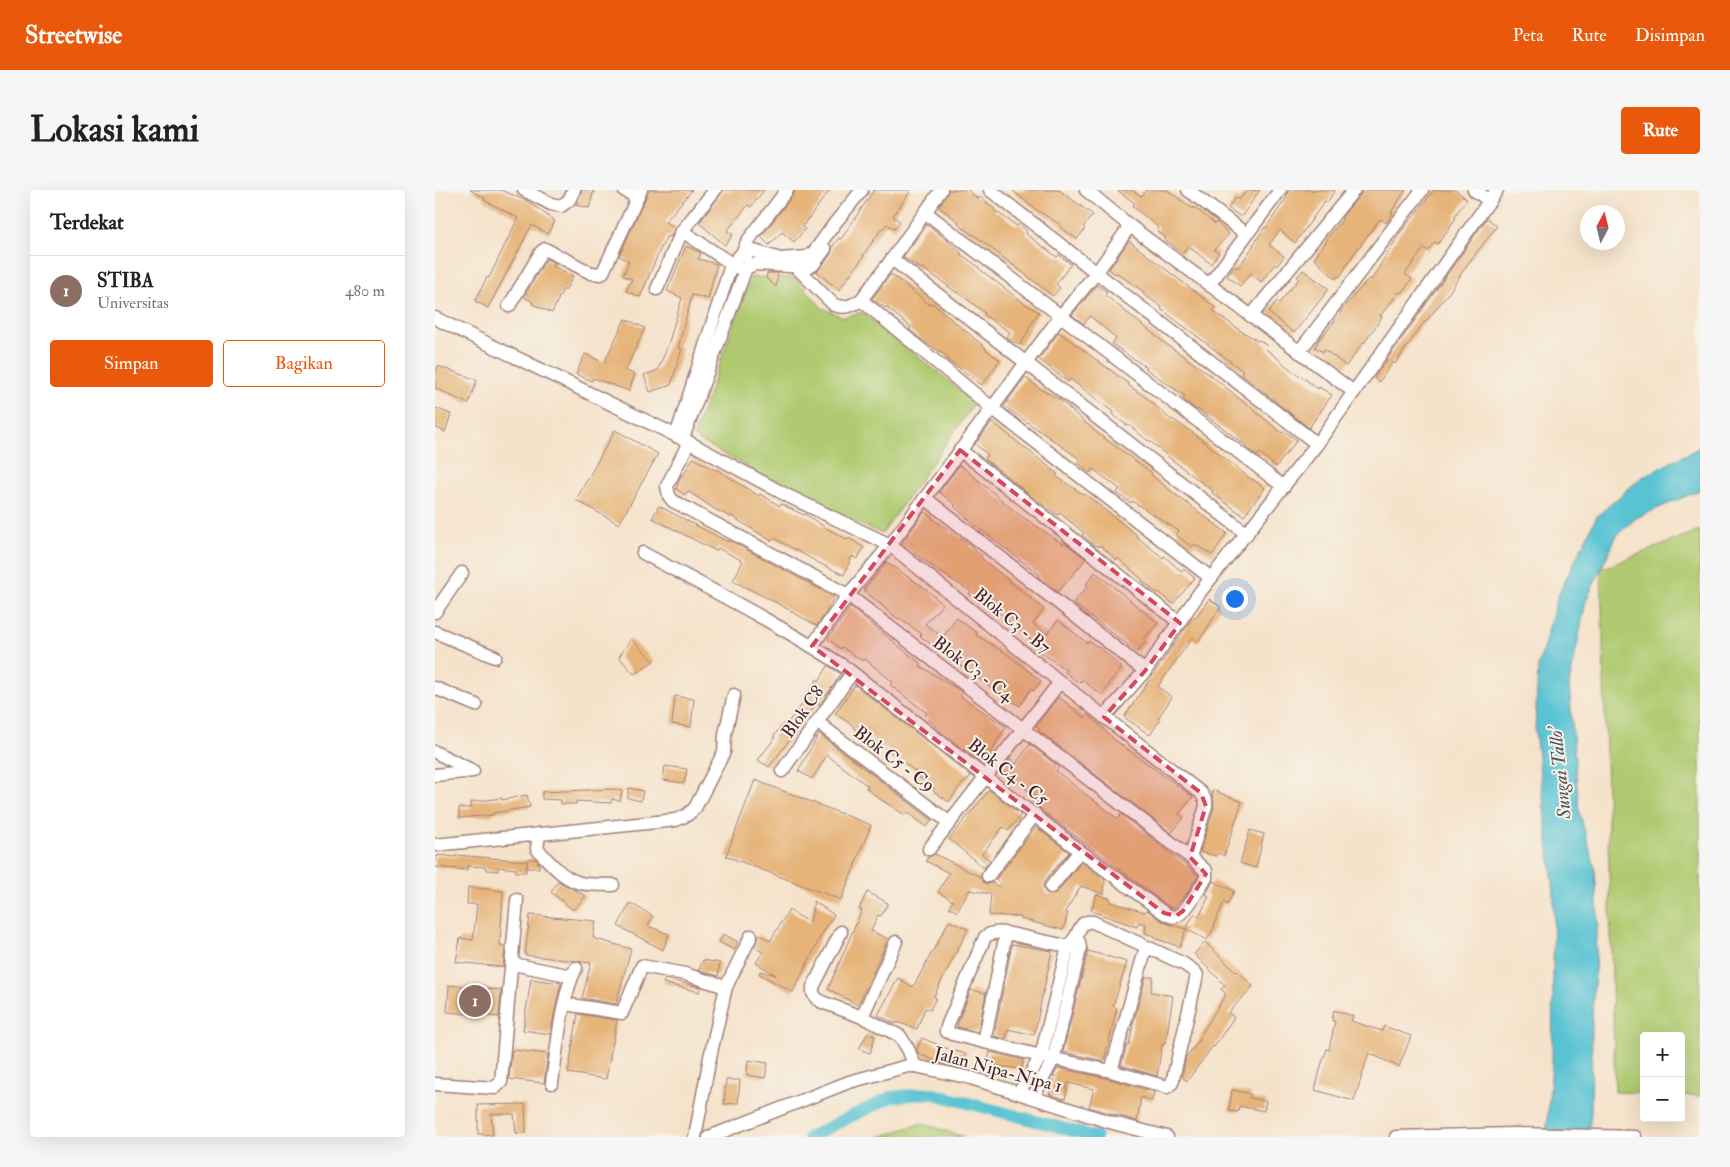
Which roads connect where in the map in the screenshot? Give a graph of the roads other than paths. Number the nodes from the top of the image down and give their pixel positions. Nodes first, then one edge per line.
1 (524, 190) edge
2 (574, 190) edge
3 (624, 190) edge
4 (715, 190) edge
5 (787, 190) edge
6 (862, 190) edge
7 (871, 190) edge
8 (941, 190) edge
9 (990, 190) edge
10 (1087, 190) edge
11 (1188, 190) edge
12 (1280, 190) edge
13 (1354, 190) edge
14 (1422, 190) edge
15 (1474, 190) edge
16 (1497, 190) edge
17 (639, 194) edge
18 (1204, 195) edge
19 (1490, 201) junction
20 (925, 212) junction
21 (1130, 226) junction
22 (683, 231) junction
23 (1247, 234) junction
24 (743, 252) junction
25 (892, 258) junction
26 (731, 265) junction
27 (796, 267) junction
28 (747, 268) junction
29 (1097, 272) junction
30 (1209, 285) junction
31 (657, 289) dead end
32 (861, 300) junction
33 (509, 306) dead end
34 (1251, 316) junction
35 (1060, 317) junction
36 (435, 318) edge
37 (1299, 352) junction
38 (1027, 362) junction
39 (1354, 392) junction
40 (992, 408) junction
41 (683, 439) junction
42 (1317, 444) junction
43 (960, 450) junction
44 (1284, 487) junction
45 (925, 498) junction
46 (1247, 534) junction
47 (890, 545) junction
48 (643, 553) dead end
49 (462, 573) dead end
50 (1211, 578) junction
51 (848, 595) junction
52 (435, 612) edge
53 (1180, 623) junction
54 (435, 632) edge
55 (812, 646) junction
56 (495, 657) dead end
57 (1145, 671) junction
58 (852, 673) junction
59 (1060, 682) junction
60 (435, 688) edge
61 (734, 695) dead end
62 (476, 705) dead end
63 (1109, 720) junction
64 (817, 722) junction
65 (1023, 730) junction
66 (435, 752) edge
67 (782, 771) dead end
68 (435, 775) edge
69 (986, 777) junction
70 (1035, 814) junction
71 (950, 823) junction
72 (539, 834) junction
73 (435, 845) edge
74 (929, 849) dead end
75 (1080, 851) junction
76 (1190, 857) junction
77 (988, 876) dead end
78 (613, 885) dead end
79 (1051, 887) dead end
80 (517, 900) dead end
81 (1183, 911) joint
82 (841, 932) dead end
83 (1006, 933) junction
84 (751, 936) dead end
85 (896, 942) dead end
86 (1146, 947) junction
87 (1074, 948) junction
88 (513, 964) junction
89 (726, 987) junction
90 (565, 1004) junction
91 (862, 1017) junction
92 (984, 1042) junction
93 (1047, 1058) junction
94 (915, 1066) junction
95 (1111, 1071) junction
96 (552, 1083) dead end
97 (435, 1084) edge
98 (1019, 1093) junction
99 (1033, 1097) junction
100 (695, 1137) edge
101 (709, 1137) edge
102 (1167, 1137) edge
103 (1396, 1137) edge
104 (1633, 1137) edge

1 - 2 street
3 - 17 street
4 - 22 street
5 - 24 street
6 - 24 street
7 - 27 street
8 - 20 street
9 - 29 street
10 - 21 street
11 - 18 street
12 - 23 street
13 - 34 street
14 - 37 street
15 - 19 street
16 - 19 street
17 - 33 street
18 - 23 street
19 - 39 street
20 - 25 street
20 - 35 street
21 - 29 street
21 - 30 street
22 - 26 street
22 - 31 street
23 - 30 street
24 - 26 street
24 - 28 street
25 - 32 street
25 - 38 street
26 - 28 street
26 - 41 street
27 - 28 street
27 - 32 street
28 - 41 street
29 - 35 street
29 - 42 street
30 - 34 street
32 - 40 street
34 - 37 street
35 - 38 street
35 - 44 street
36 - 41 street, Blok C3 - B7
37 - 39 street
38 - 40 street
38 - 46 street
39 - 42 street
40 - 43 street
40 - 50 street
41 - 47 street, Blok C3 - B7
41 - 51 street, Blok C3 - C4
42 - 44 street
43 - 45 street
43 - 53 street
44 - 46 street
45 - 47 street
45 - 57 street
46 - 50 street
47 - 51 street
47 - 59 street, Blok C3 - B7
48 - 55 street, Blok C4 - C5
49 - 52 street
50 - 53 street
51 - 55 street
51 - 65 street, Blok C3 - C4
53 - 57 street
54 - 56 street
55 - 58 street, Blok C4 - C5
57 - 63 street
58 - 64 street, Blok C8
58 - 69 street, Blok C4 - C5
59 - 63 street, Blok C3 - B7
59 - 65 street
60 - 62 street
61 - 72 street
63 - 76 street, Blok C3 - B7
64 - 67 street, Blok C8
64 - 71 street, Blok C5 - C9
65 - 69 street
65 - 76 street, Blok C3 - C4
66 - 68 street
69 - 70 street, Blok C4 - C5
69 - 71 street
70 - 75 street, Blok C4 - C5
70 - 77 street
71 - 74 street
72 - 73 street
72 - 78 street
75 - 79 street
75 - 81 street, Blok C4 - C5
76 - 81 street, Blok C3 - C4
80 - 88 street
82 - 91 street
83 - 87 street
83 - 92 street
83 - 92 street
84 - 89 street
85 - 91 street
86 - 87 street
86 - 95 street
86 - 95 street
87 - 93 street
88 - 90 street
88 - 97 street
89 - 90 street
89 - 100 street
90 - 96 street
91 - 94 street
92 - 93 street
93 - 95 street
93 - 98 street
93 - 99 street
94 - 98 street, Jalan Nipa-Nipa 1
94 - 101 street, Jalan Nipa-Nipa 1
98 - 99 street, Jalan Nipa-Nipa 1
99 - 102 street, Jalan Nipa-Nipa 1
103 - 104 street

